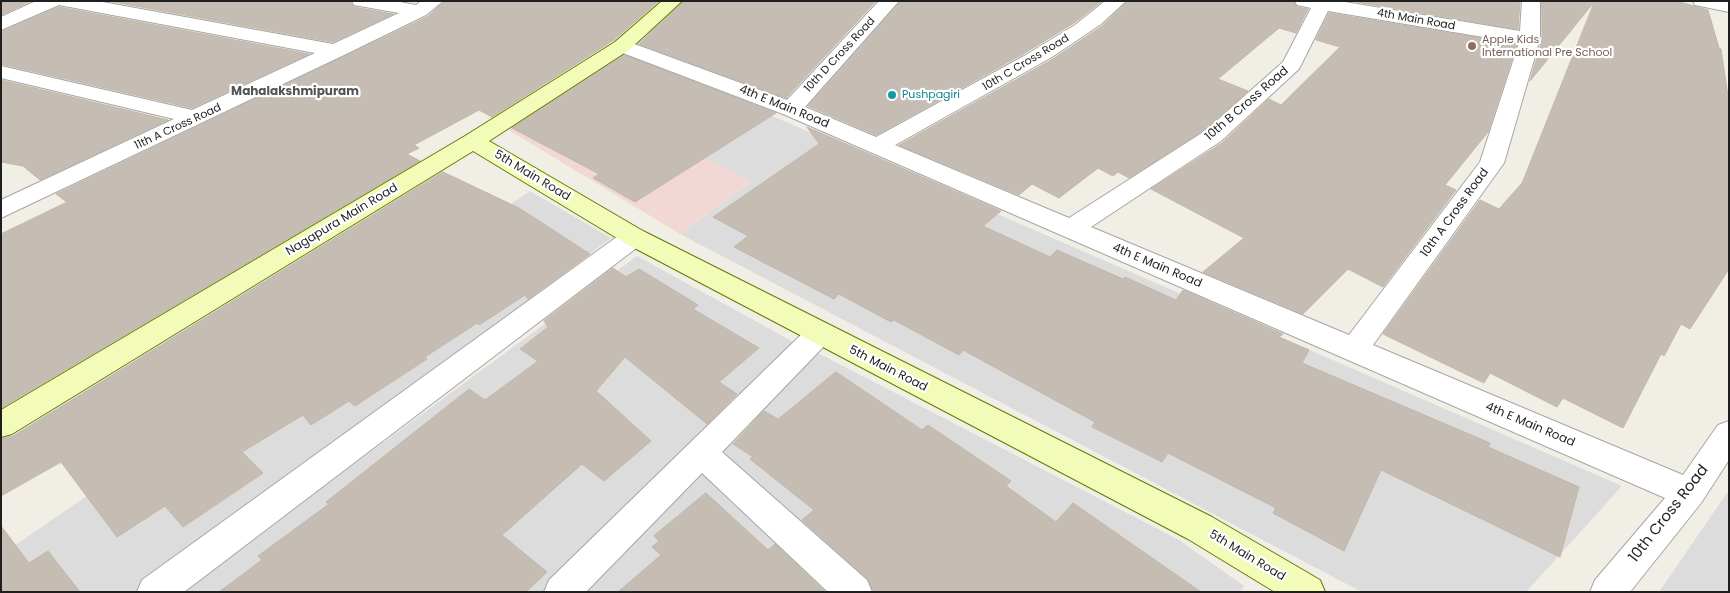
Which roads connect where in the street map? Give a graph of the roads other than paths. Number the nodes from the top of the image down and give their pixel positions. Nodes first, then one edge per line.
1 (52, 1) edge
2 (65, 1) edge
3 (361, 1) edge
4 (673, 1) edge
5 (890, 1) edge
6 (1117, 1) edge
7 (1530, 1) edge
8 (1702, 1) edge
9 (1312, 3) edge
10 (427, 6) edge
11 (1729, 6) edge
12 (1, 24) edge
13 (1530, 39) junction
14 (622, 46) junction
15 (337, 51) junction
16 (1, 72) edge
17 (791, 109) junction
18 (197, 118) junction
19 (473, 141) junction
20 (877, 145) junction
21 (1, 187) edge
22 (34, 195) junction
23 (1, 210) edge
24 (1070, 229) junction
25 (634, 237) junction
26 (819, 334) junction
27 (1354, 350) junction
28 (1, 425) edge
29 (1729, 434) edge
30 (701, 452) junction
31 (1690, 493) junction
32 (155, 592) edge
33 (562, 592) edge
34 (854, 592) edge
35 (1306, 592) edge
36 (1608, 592) edge

1 - 12 street
2 - 15 street
3 - 10 street
4 - 14 street, Nagapura Main Road
5 - 17 street, 10th D Cross Road
6 - 20 street, 10th C Cross Road
7 - 13 street, 10th A Cross Road
8 - 11 street
9 - 13 street, 4th Main Road
9 - 24 street, 10th B Cross Road
10 - 15 street, 11th A Cross Road
13 - 27 street, 10th A Cross Road
14 - 17 street, 4th E Main Road
14 - 19 street, Nagapura Main Road
15 - 18 street, 11th A Cross Road
16 - 18 street
17 - 20 street, 4th E Main Road
18 - 22 street, 11th A Cross Road
19 - 25 street, 5th Main Road
19 - 28 street, Nagapura Main Road
20 - 24 street, 4th E Main Road
21 - 22 street
22 - 23 street, 11th A Cross Road
24 - 27 street, 4th E Main Road
25 - 26 street, 5th Main Road
25 - 32 street
26 - 30 street
26 - 35 street, 5th Main Road
27 - 31 street, 4th E Main Road
29 - 31 street, 10th Cross Road
30 - 33 street
30 - 34 street
31 - 36 street, 10th Cross Road

